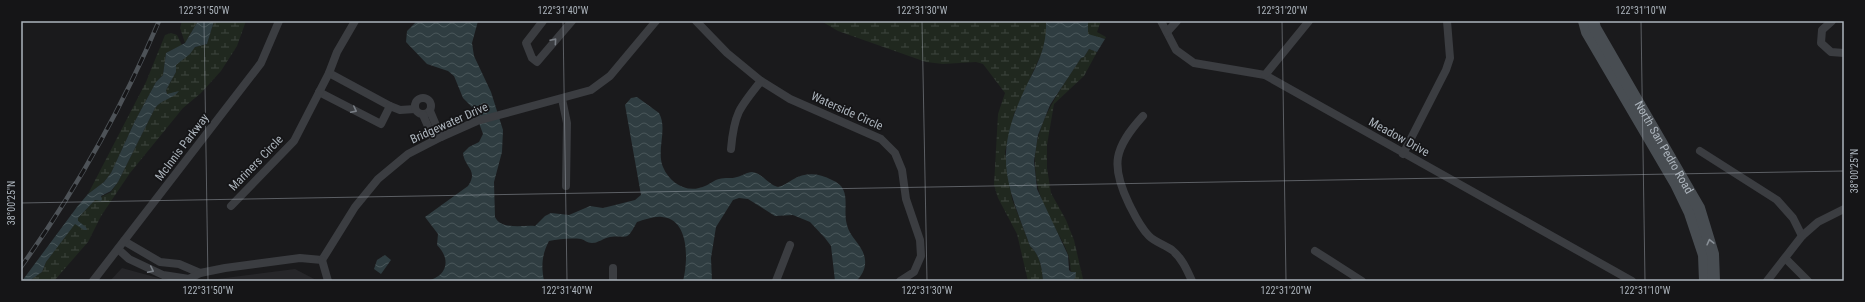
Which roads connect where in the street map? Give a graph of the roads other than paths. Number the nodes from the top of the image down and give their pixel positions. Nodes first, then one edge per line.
1 (279, 21) edge
2 (355, 21) edge
3 (544, 21) edge
4 (572, 21) edge
5 (656, 21) edge
6 (696, 21) edge
7 (1161, 21) edge
8 (1177, 21) edge
9 (1309, 21) edge
10 (1446, 21) edge
11 (1584, 21) edge
12 (1593, 21) edge
13 (1832, 21) edge
14 (1167, 32) junction
15 (1844, 53) edge
16 (329, 73) junction
17 (1265, 75) junction
18 (761, 81) junction
19 (319, 92) junction
20 (562, 99) junction
21 (390, 106) junction
22 (415, 109) junction
23 (426, 113) junction
24 (1143, 116) dead end
25 (438, 138) junction
26 (731, 149) dead end
27 (1700, 151) dead end
28 (1403, 154) junction
29 (566, 186) dead end
30 (231, 206) dead end
31 (1844, 209) edge
32 (1802, 236) junction
33 (124, 242) junction
34 (790, 245) dead end
35 (118, 249) junction
36 (1315, 251) dead end
37 (1785, 258) junction
38 (322, 260) junction
39 (613, 268) dead end
40 (200, 273) junction
41 (93, 281) edge
42 (328, 281) edge
43 (612, 281) edge
44 (776, 281) edge
45 (900, 281) edge
46 (1192, 281) edge
47 (1362, 281) edge
48 (1632, 281) edge
49 (1705, 281) edge
50 (1714, 281) edge
51 (1767, 281) edge
52 (1808, 281) edge

1 - 33 street, McInnis Parkway
2 - 16 street, Mariners Circle
3 -> 4 street
5 - 20 street, Bridgewater Drive
6 - 18 street, Waterside Circle
7 - 14 street, Meadow Drive
8 - 14 street
9 - 17 street
10 - 28 street
11 - 49 street, North San Pedro Road
50 -> 12 street, North San Pedro Road
13 - 15 street
14 - 17 street, Meadow Drive
16 - 19 street, Mariners Circle
16 - 21 street
17 - 28 street, Meadow Drive
18 - 26 street
18 - 45 street, Waterside Circle
19 -> 21 street
19 - 30 street, Mariners Circle
20 - 25 street, Bridgewater Drive
20 - 29 street
21 - 22 street
22 - 23 street
22 - 23 street
23 - 25 street
24 - 46 street
25 - 38 street, Bridgewater Drive
27 - 32 street
28 - 48 street, Meadow Drive
31 - 32 street
32 - 37 street
33 - 35 street, McInnis Parkway
33 - 40 street
34 - 44 street
35 -> 40 street
35 - 41 street, McInnis Parkway
36 - 47 street
37 - 51 street
37 - 52 street
38 - 40 street
38 - 42 street
39 - 43 street

